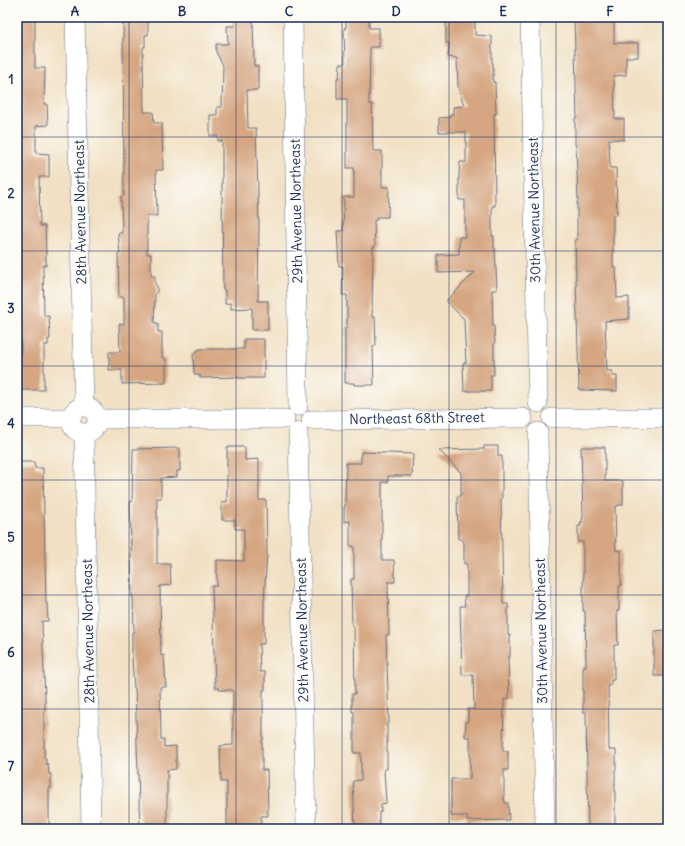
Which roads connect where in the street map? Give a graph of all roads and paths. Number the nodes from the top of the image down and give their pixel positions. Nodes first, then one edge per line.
1 (75, 17) edge
2 (293, 17) edge
3 (530, 17) edge
4 (538, 403) junction
5 (84, 414) junction
6 (17, 418) edge
7 (522, 418) junction
8 (552, 418) junction
9 (668, 418) edge
10 (298, 423) junction
11 (538, 432) junction
12 (91, 829) edge
13 (306, 829) edge
14 (545, 829) edge

1 - 5 street, 28th Avenue Northeast
2 - 10 street, 29th Avenue Northeast
3 - 4 street, 30th Avenue Northeast
4 - 7 street
4 - 8 street
5 - 6 street, Northeast 68th Street
5 - 10 street, Northeast 68th Street
5 - 12 street, 28th Avenue Northeast
7 - 10 street, Northeast 68th Street
7 - 11 street
8 - 9 street
8 - 11 street
10 - 13 street, 29th Avenue Northeast
11 - 14 street, 30th Avenue Northeast

